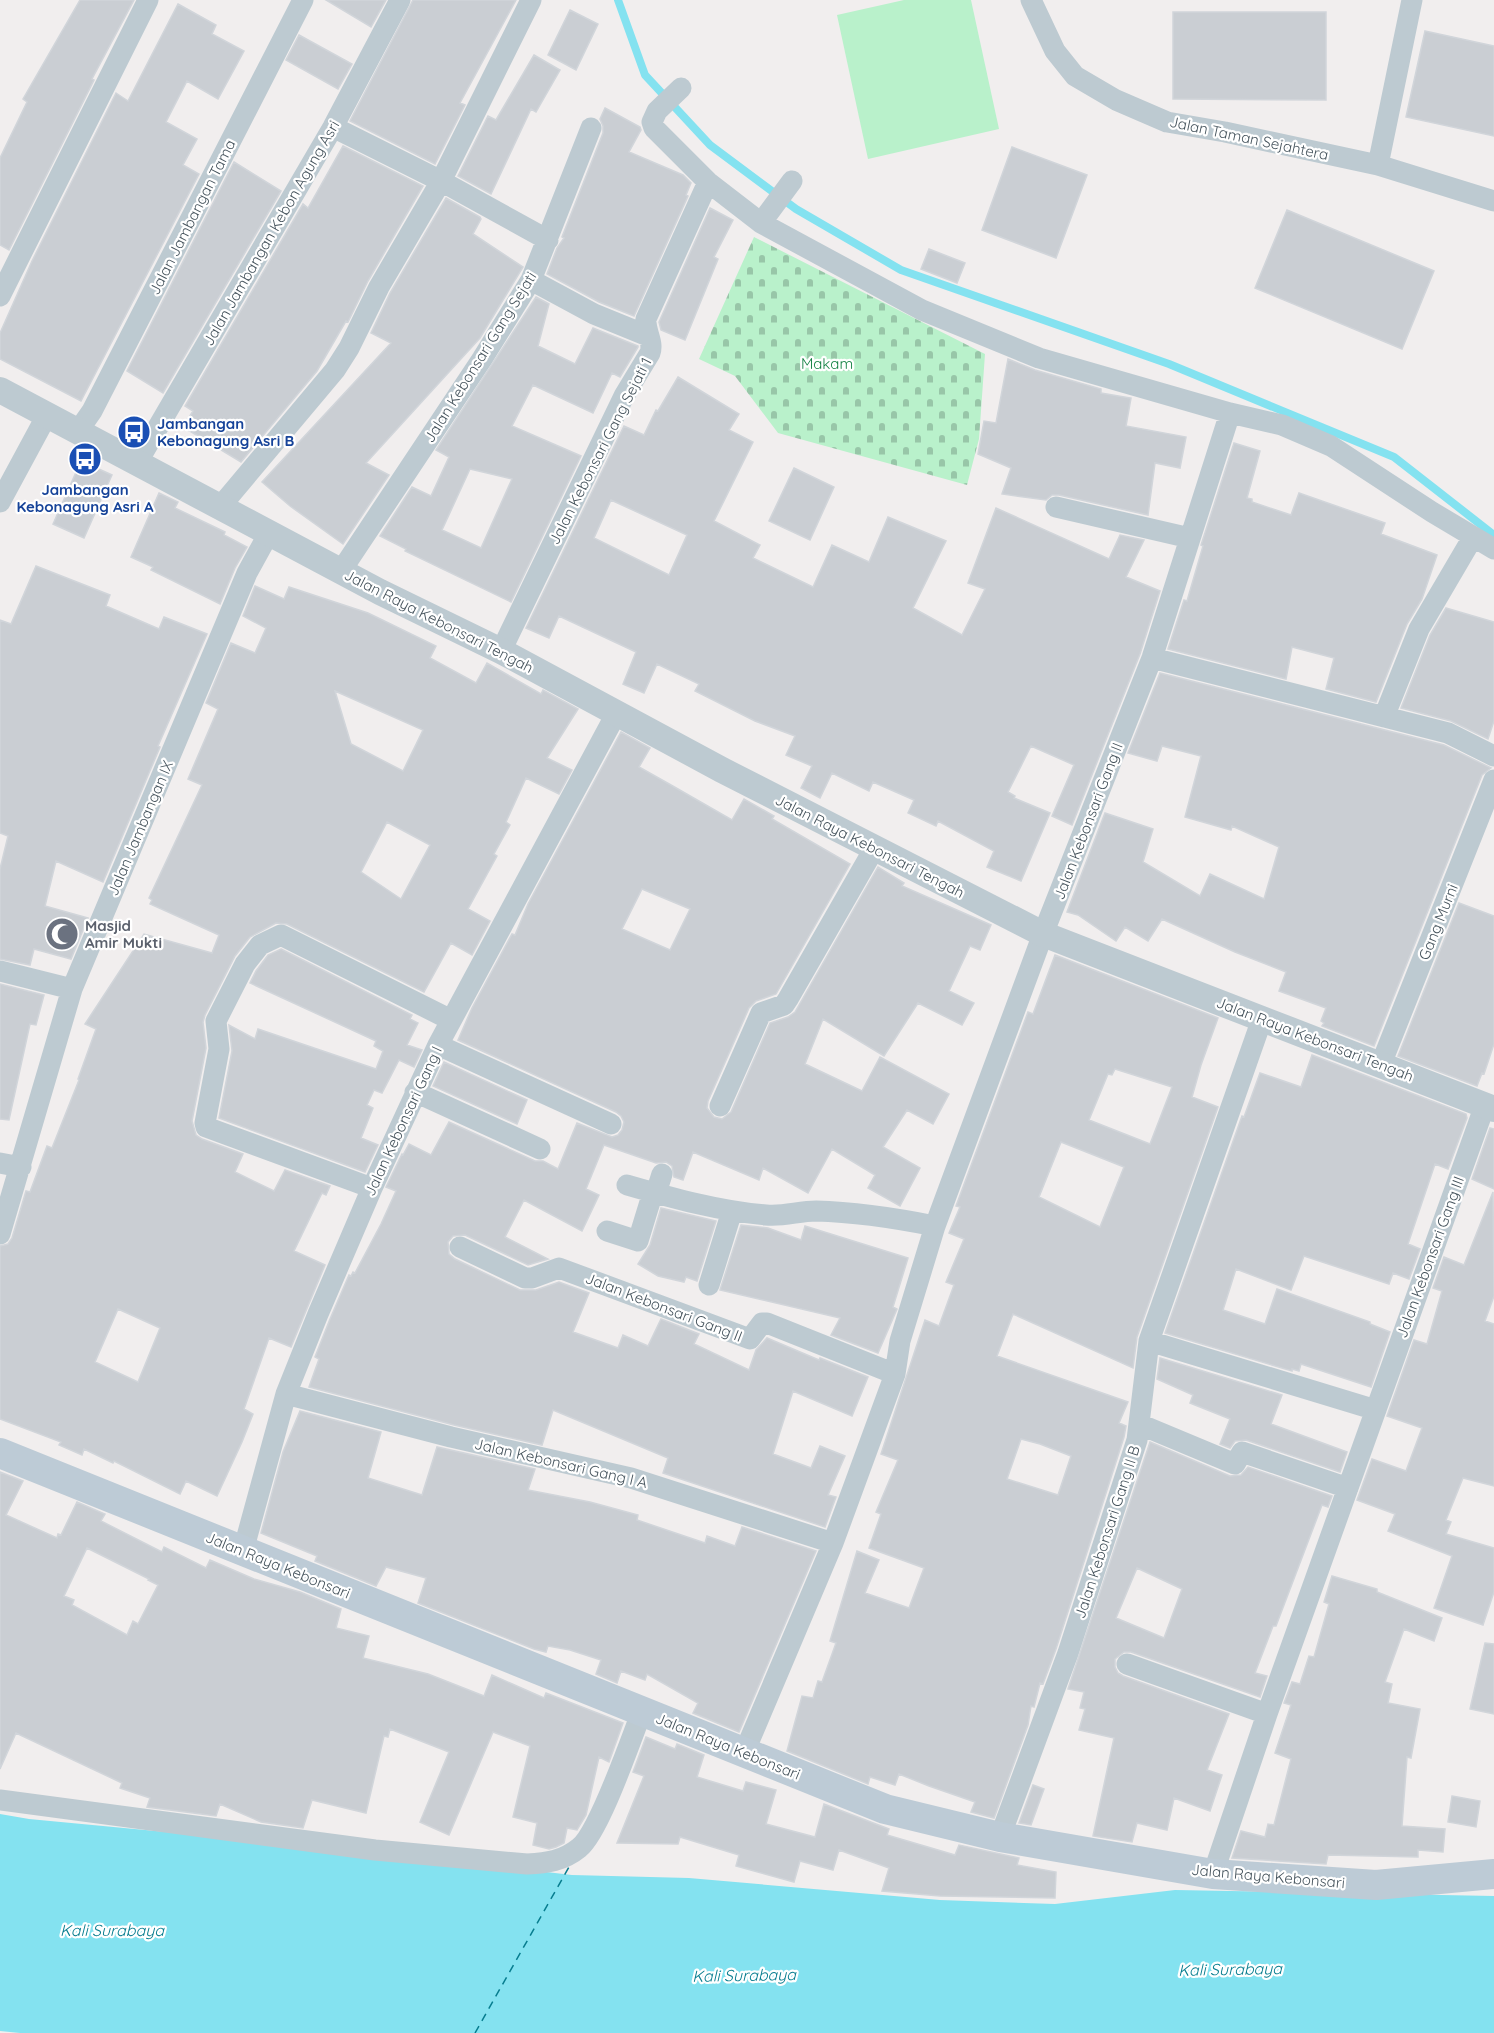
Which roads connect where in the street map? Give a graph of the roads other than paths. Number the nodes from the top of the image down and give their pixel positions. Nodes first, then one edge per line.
1 (148, 0) edge
2 (303, 0) edge
3 (400, 0) edge
4 (531, 0) edge
5 (1031, 0) edge
6 (1412, 0) edge
7 (669, 99) dead end
8 (333, 127) junction
9 (591, 128) dead end
10 (1378, 165) junction
11 (441, 181) junction
12 (708, 182) junction
13 (787, 188) dead end
14 (1494, 201) edge
15 (764, 219) junction
16 (548, 240) junction
17 (531, 280) junction
18 (0, 296) edge
19 (648, 336) junction
20 (0, 390) edge
21 (1230, 413) junction
22 (48, 415) junction
23 (78, 431) junction
24 (137, 463) junction
25 (0, 502) edge
26 (220, 507) junction
27 (1056, 507) dead end
28 (269, 533) junction
29 (1473, 537) junction
30 (1190, 538) junction
31 (1494, 549) edge
32 (342, 571) junction
33 (501, 651) junction
34 (1152, 658) junction
35 (616, 714) junction
36 (1384, 717) junction
37 (1494, 756) edge
38 (1494, 780) edge
39 (874, 849) junction
40 (1043, 934) junction
41 (0, 971) edge
42 (72, 990) junction
43 (1262, 1019) junction
44 (451, 1020) junction
45 (438, 1045) junction
46 (1381, 1064) junction
47 (415, 1092) junction
48 (720, 1106) dead end
49 (1489, 1107) edge
50 (611, 1124) dead end
51 (540, 1149) dead end
52 (10, 1165) edge
53 (627, 1185) dead end
54 (657, 1186) junction
55 (372, 1188) junction
56 (732, 1211) junction
57 (935, 1226) junction
58 (607, 1231) dead end
59 (0, 1234) edge
60 (460, 1247) dead end
61 (709, 1286) dead end
62 (1149, 1341) junction
63 (895, 1374) junction
64 (286, 1395) junction
65 (1376, 1410) junction
66 (1138, 1425) junction
67 (0, 1454) edge
68 (1348, 1488) junction
69 (833, 1543) junction
70 (243, 1551) junction
71 (1127, 1664) dead end
72 (642, 1711) junction
73 (1267, 1714) junction
74 (744, 1753) junction
75 (0, 1800) edge
76 (1000, 1837) junction
77 (1213, 1874) junction
78 (1494, 1874) edge

1 - 18 street
2 - 23 street, Jalan Jambangan Tama
3 - 8 street, Jalan Jambangan Kebon Agung Asri
4 - 11 street
5 - 10 street, Jalan Taman Sejahtera
6 - 10 street
7 - 12 street
8 - 11 street
8 - 24 street, Jalan Jambangan Kebon Agung Asri
9 - 16 street, Jalan Kebonsari Gang Sejati
10 - 14 street, Jalan Taman Sejahtera
11 - 16 street
11 - 26 street
12 - 15 street
12 - 19 street, Jalan Kebonsari Gang Sejati 1
13 - 15 street
15 - 21 street
16 - 17 street, Jalan Kebonsari Gang Sejati
17 - 19 street
17 - 32 street, Jalan Kebonsari Gang Sejati
19 - 33 street, Jalan Kebonsari Gang Sejati 1
20 - 22 street, Jalan Raya Kebonsari Tengah
21 - 29 street
21 - 30 street, Jalan Kebonsari Gang II
22 - 23 street, Jalan Raya Kebonsari Tengah
22 - 25 street
23 - 24 street, Jalan Raya Kebonsari Tengah
24 - 26 street, Jalan Raya Kebonsari Tengah
26 - 28 street, Jalan Raya Kebonsari Tengah
27 - 30 street
28 - 32 street, Jalan Raya Kebonsari Tengah
28 - 42 street, Jalan Jambangan IX
29 - 31 street
29 - 36 street
30 - 34 street, Jalan Kebonsari Gang II
32 - 33 street, Jalan Raya Kebonsari Tengah
33 - 35 street, Jalan Raya Kebonsari Tengah
34 - 36 street
34 - 40 street, Jalan Kebonsari Gang II
35 - 39 street, Jalan Raya Kebonsari Tengah
35 - 44 street, Jalan Kebonsari Gang I
36 - 37 street
38 - 46 street, Gang Murni
39 - 40 street, Jalan Raya Kebonsari Tengah
39 - 48 street
40 - 43 street, Jalan Raya Kebonsari Tengah
40 - 57 street, Jalan Kebonsari Gang II
41 - 42 street
42 - 52 street, Jalan Jambangan IX
43 - 46 street, Jalan Raya Kebonsari Tengah
43 - 62 street, Jalan Kebonsari Gang II B
44 - 45 street, Jalan Kebonsari Gang I
44 - 55 street
45 - 47 street, Jalan Kebonsari Gang I
45 - 50 street
46 - 49 street, Jalan Raya Kebonsari Tengah
47 - 51 street
47 - 55 street, Jalan Kebonsari Gang I
49 - 65 street, Jalan Kebonsari Gang III
52 - 59 street, Jalan Jambangan IX
53 - 54 street
54 - 56 street
54 - 58 street
55 - 64 street, Jalan Kebonsari Gang I
56 - 57 street
56 - 61 street
57 - 63 street, Jalan Kebonsari Gang II
60 - 63 street, Jalan Kebonsari Gang II
62 - 65 street
62 - 66 street, Jalan Kebonsari Gang II B
63 - 69 street, Jalan Kebonsari Gang II
64 - 69 street, Jalan Kebonsari Gang I A
64 - 70 street, Jalan Kebonsari Gang I
65 - 68 street, Jalan Kebonsari Gang III
66 - 68 street
66 - 76 street, Jalan Kebonsari Gang II B
67 - 70 main road, Jalan Raya Kebonsari
68 - 73 street, Jalan Kebonsari Gang III
69 - 74 street, Jalan Kebonsari Gang II
70 - 72 main road, Jalan Raya Kebonsari
71 - 73 street
72 - 74 main road, Jalan Raya Kebonsari
72 - 75 street
73 - 77 street, Jalan Kebonsari Gang III
74 - 76 main road, Jalan Raya Kebonsari
76 - 77 main road, Jalan Raya Kebonsari
77 - 78 main road, Jalan Raya Kebonsari

